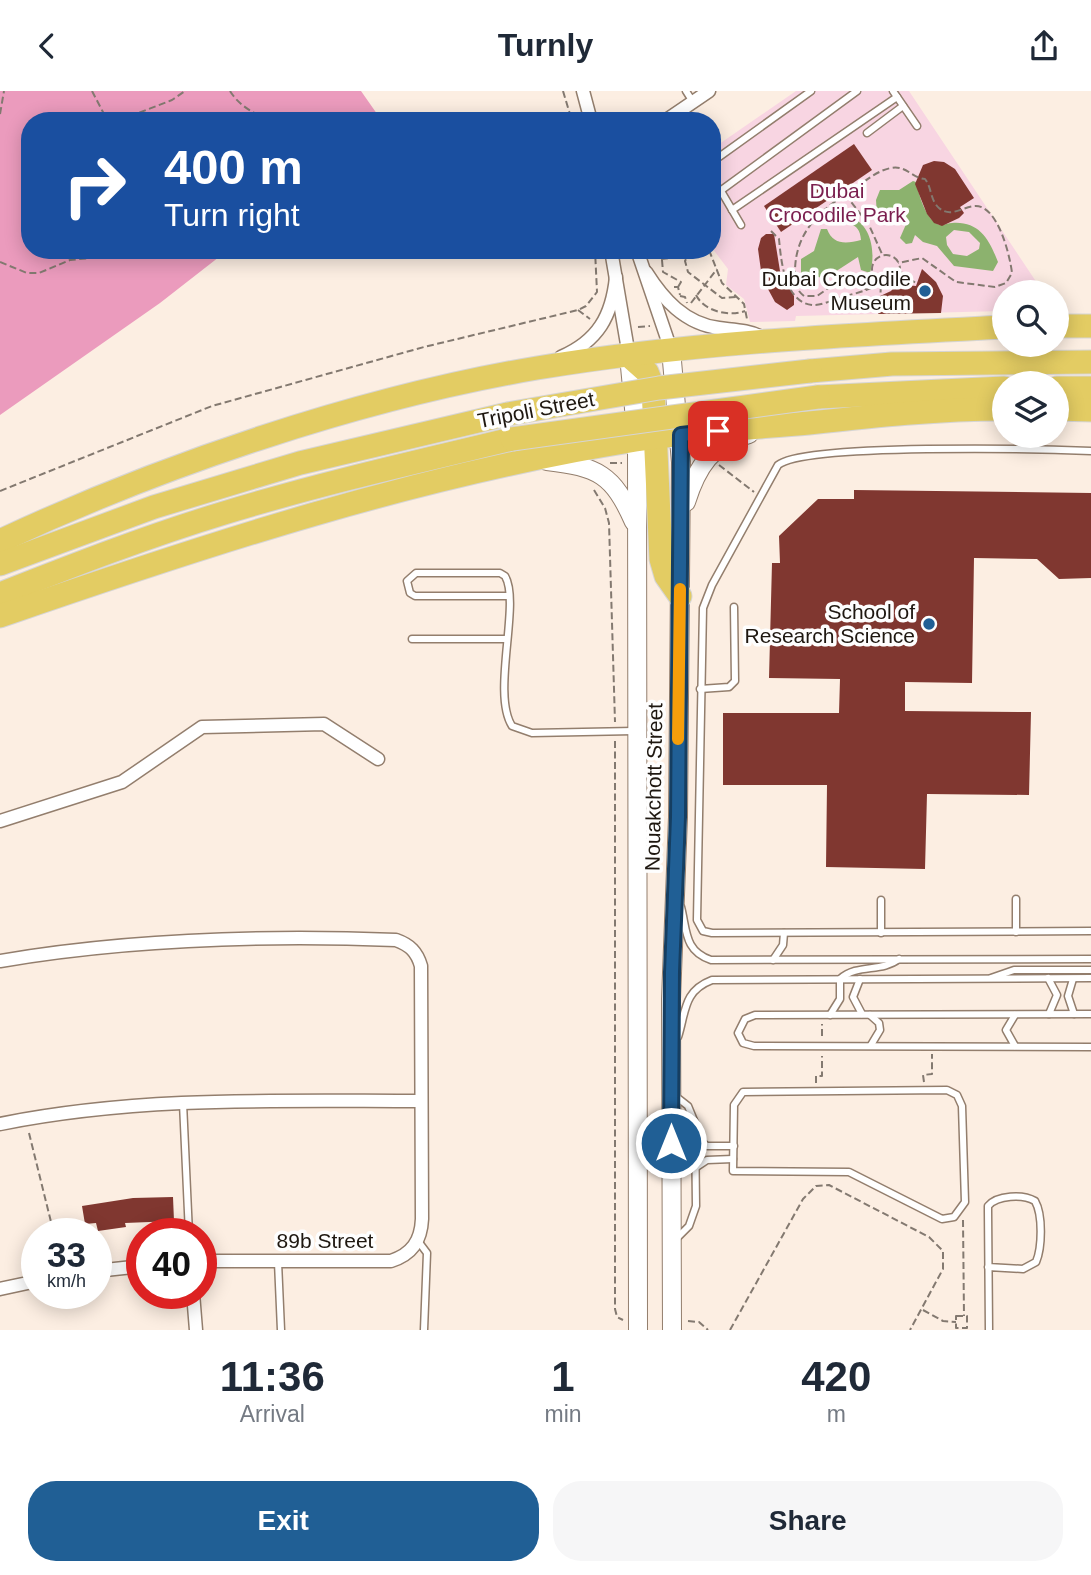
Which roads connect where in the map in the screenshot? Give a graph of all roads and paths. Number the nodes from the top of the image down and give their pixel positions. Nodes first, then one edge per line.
1 (4, 91) edge
2 (92, 91) edge
3 (185, 91) edge
4 (230, 91) edge
5 (563, 91) edge
6 (583, 91) edge
7 (709, 91) edge
8 (811, 91) edge
9 (857, 91) edge
10 (895, 94) edge
11 (689, 96) edge
12 (903, 106) junction
13 (103, 112) edge
14 (139, 112) edge
15 (253, 112) edge
16 (569, 112) edge
17 (588, 112) edge
18 (674, 112) edge
19 (0, 114) edge
20 (917, 126) dead end
21 (867, 133) dead end
22 (721, 156) edge
23 (721, 191) joint
24 (845, 194) junction
25 (732, 210) junction
26 (741, 225) dead end
27 (771, 231) dead end
28 (882, 255) junction
29 (80, 259) edge
30 (595, 259) edge
31 (613, 259) edge
32 (641, 259) edge
33 (662, 259) edge
34 (686, 259) edge
35 (714, 259) edge
36 (0, 263) edge
37 (898, 263) junction
38 (718, 268) junction
39 (900, 271) junction
40 (646, 272) junction
41 (616, 277) junction
42 (881, 283) junction
43 (917, 284) dead end
44 (705, 286) junction
45 (680, 289) dead end
46 (867, 290) junction
47 (802, 294) junction
48 (696, 295) junction
49 (737, 297) junction
50 (799, 299) junction
51 (692, 301) junction
52 (880, 303) dead end
53 (690, 305) dead end
54 (696, 306) dead end
55 (746, 311) junction
56 (741, 323) dead end
57 (1069, 326) edge
58 (1091, 326) edge
59 (992, 328) edge
60 (766, 339) junction
61 (671, 351) junction
62 (629, 356) junction
63 (1091, 362) edge
64 (536, 368) junction
65 (1069, 388) edge
66 (1091, 388) edge
67 (992, 389) edge
68 (992, 409) edge
69 (1069, 409) edge
70 (1091, 410) edge
71 (782, 425) junction
72 (681, 435) junction
73 (646, 439) junction
74 (1091, 451) edge
75 (709, 455) junction
76 (536, 459) junction
77 (600, 473) junction
78 (0, 491) edge
79 (760, 496) junction
80 (680, 522) junction
81 (637, 528) junction
82 (0, 541) edge
83 (0, 564) edge
84 (0, 594) edge
85 (509, 596) junction
86 (680, 596) junction
87 (52, 598) junction
88 (734, 607) dead end
89 (0, 616) edge
90 (0, 631) edge
91 (412, 639) dead end
92 (507, 639) junction
93 (700, 689) junction
94 (615, 731) junction
95 (636, 731) junction
96 (378, 759) dead end
97 (0, 821) edge
98 (675, 893) junction
99 (1016, 899) dead end
100 (881, 900) dead end
101 (1091, 931) edge
102 (1016, 932) junction
103 (784, 933) junction
104 (881, 933) junction
105 (783, 945) junction
106 (899, 959) junction
107 (1091, 959) edge
108 (773, 960) junction
109 (795, 960) junction
110 (0, 961) edge
111 (1091, 970) edge
112 (1048, 978) junction
113 (1091, 978) edge
114 (841, 979) junction
115 (860, 979) junction
116 (989, 979) junction
117 (1073, 979) junction
118 (830, 1014) junction
119 (865, 1014) junction
120 (1017, 1014) junction
121 (1049, 1014) junction
122 (1074, 1014) junction
123 (1091, 1014) edge
124 (869, 1046) junction
125 (932, 1047) junction
126 (1016, 1047) junction
127 (1091, 1047) edge
128 (671, 1051) junction
129 (924, 1090) junction
130 (671, 1093) junction
131 (183, 1101) junction
132 (420, 1101) junction
133 (27, 1119) junction
134 (0, 1124) edge
135 (695, 1136) junction
136 (734, 1146) junction
137 (733, 1159) junction
138 (695, 1168) junction
139 (963, 1208) junction
140 (50, 1218) edge
141 (189, 1218) edge
142 (418, 1241) junction
143 (671, 1244) junction
144 (278, 1260) junction
145 (217, 1261) edge
146 (988, 1267) junction
147 (21, 1284) edge
148 (0, 1289) edge
149 (194, 1309) edge
150 (922, 1309) junction
151 (964, 1317) junction
152 (956, 1322) junction
153 (638, 1325) edge
154 (672, 1326) edge
155 (961, 1329) edge
156 (196, 1330) edge
157 (281, 1330) edge
158 (424, 1330) edge
159 (708, 1330) edge
160 (730, 1330) edge
161 (910, 1330) edge
162 (989, 1330) edge

1 - 19 path
2 - 13 path
3 - 14 path
4 - 15 path
5 - 16 path
6 - 17 street
7 - 11 street
8 - 22 lane
9 - 23 lane
10 - 12 lane
10 - 25 lane
11 - 18 street
12 - 20 lane
12 - 21 lane
23 - 25 lane
24 - 28 path
24 - 37 path
24 - 47 path
25 - 26 lane
27 - 50 path
28 - 37 path
28 - 42 path
29 - 36 path
30 - 78 path
31 - 41 street
32 - 40 street, Nouakchott Street
33 - 45 path
34 - 44 path
35 - 38 path
37 - 39 path
38 - 44 path
38 - 49 path
39 - 42 path
39 - 43 path
40 - 60 street
40 - 61 street, Nouakchott Street
41 - 62 street
41 - 64 street
42 - 46 path
42 - 52 path
44 - 48 path
44 - 49 path
46 - 47 path
46 - 50 path
47 - 50 path
48 - 51 path
48 - 55 path
49 - 55 path
51 - 53 path
51 - 54 path
55 - 56 path
57 - 58 highway
59 - 60 highway
60 - 61 highway
61 - 62 highway
61 - 72 street, Nouakchott Street
62 - 64 highway
62 - 73 highway
63 - 83 highway, Tripoli Street, bridge
64 - 82 highway
65 - 66 highway
67 - 84 highway, Tripoli Street, bridge
68 - 71 highway
69 - 70 highway
71 - 72 highway
71 - 75 street
72 - 73 highway
72 - 80 street, Nouakchott Street
73 - 76 highway
73 - 81 street, Nouakchott Street
73 - 86 highway
74 - 79 lane
75 - 79 path
75 - 80 street
76 - 77 street
76 - 87 highway
77 - 81 street
77 - 94 path
79 - 93 lane
80 - 86 street, Nouakchott Street
81 - 95 street, Nouakchott Street
85 - 85 lane
85 - 92 lane
86 - 98 street, Nouakchott Street
87 - 89 highway
87 - 90 highway
88 - 93 lane
91 - 92 lane
92 - 94 lane
93 - 103 lane
94 - 95 lane
94 - 153 path
95 - 153 street, Nouakchott Street
96 - 97 street
98 - 108 lane
98 - 128 street, Nouakchott Street
99 - 102 lane
100 - 104 lane
101 - 102 lane
102 - 104 lane
103 - 104 lane
103 - 105 lane
105 - 108 lane
105 - 109 lane
106 - 107 lane
106 - 109 lane
106 - 114 lane
108 - 109 lane
110 - 132 street
111 - 116 lane
112 - 116 lane
112 - 117 lane
112 - 121 lane
113 - 117 lane
114 - 115 lane
114 - 118 lane
114 - 128 lane
115 - 116 lane
115 - 119 lane
117 - 122 lane
118 - 119 lane
118 - 124 lane
119 - 120 lane
119 - 124 lane
120 - 121 lane
120 - 126 lane
121 - 122 lane
122 - 123 lane
124 - 125 lane
125 - 126 lane
125 - 129 path
126 - 127 lane
128 - 130 street, Nouakchott Street
129 - 136 lane
129 - 139 lane
130 - 135 lane
130 - 143 street, Nouakchott Street
131 - 132 street
131 - 133 street
131 - 141 lane
132 - 142 street
133 - 134 street
133 - 140 path
135 - 136 lane
135 - 138 lane
136 - 137 lane
137 - 138 lane
137 - 139 lane
138 - 143 lane
139 - 151 path
142 - 144 street, 89b Street
142 - 158 lane
143 - 154 street, Nouakchott Street
144 - 145 street, 89b Street
144 - 157 lane
146 - 146 lane
146 - 162 lane
147 - 148 street
149 - 156 street
150 - 152 path
150 - 160 path
150 - 161 path
151 - 152 path
151 - 155 path
152 - 155 path
154 - 159 path

